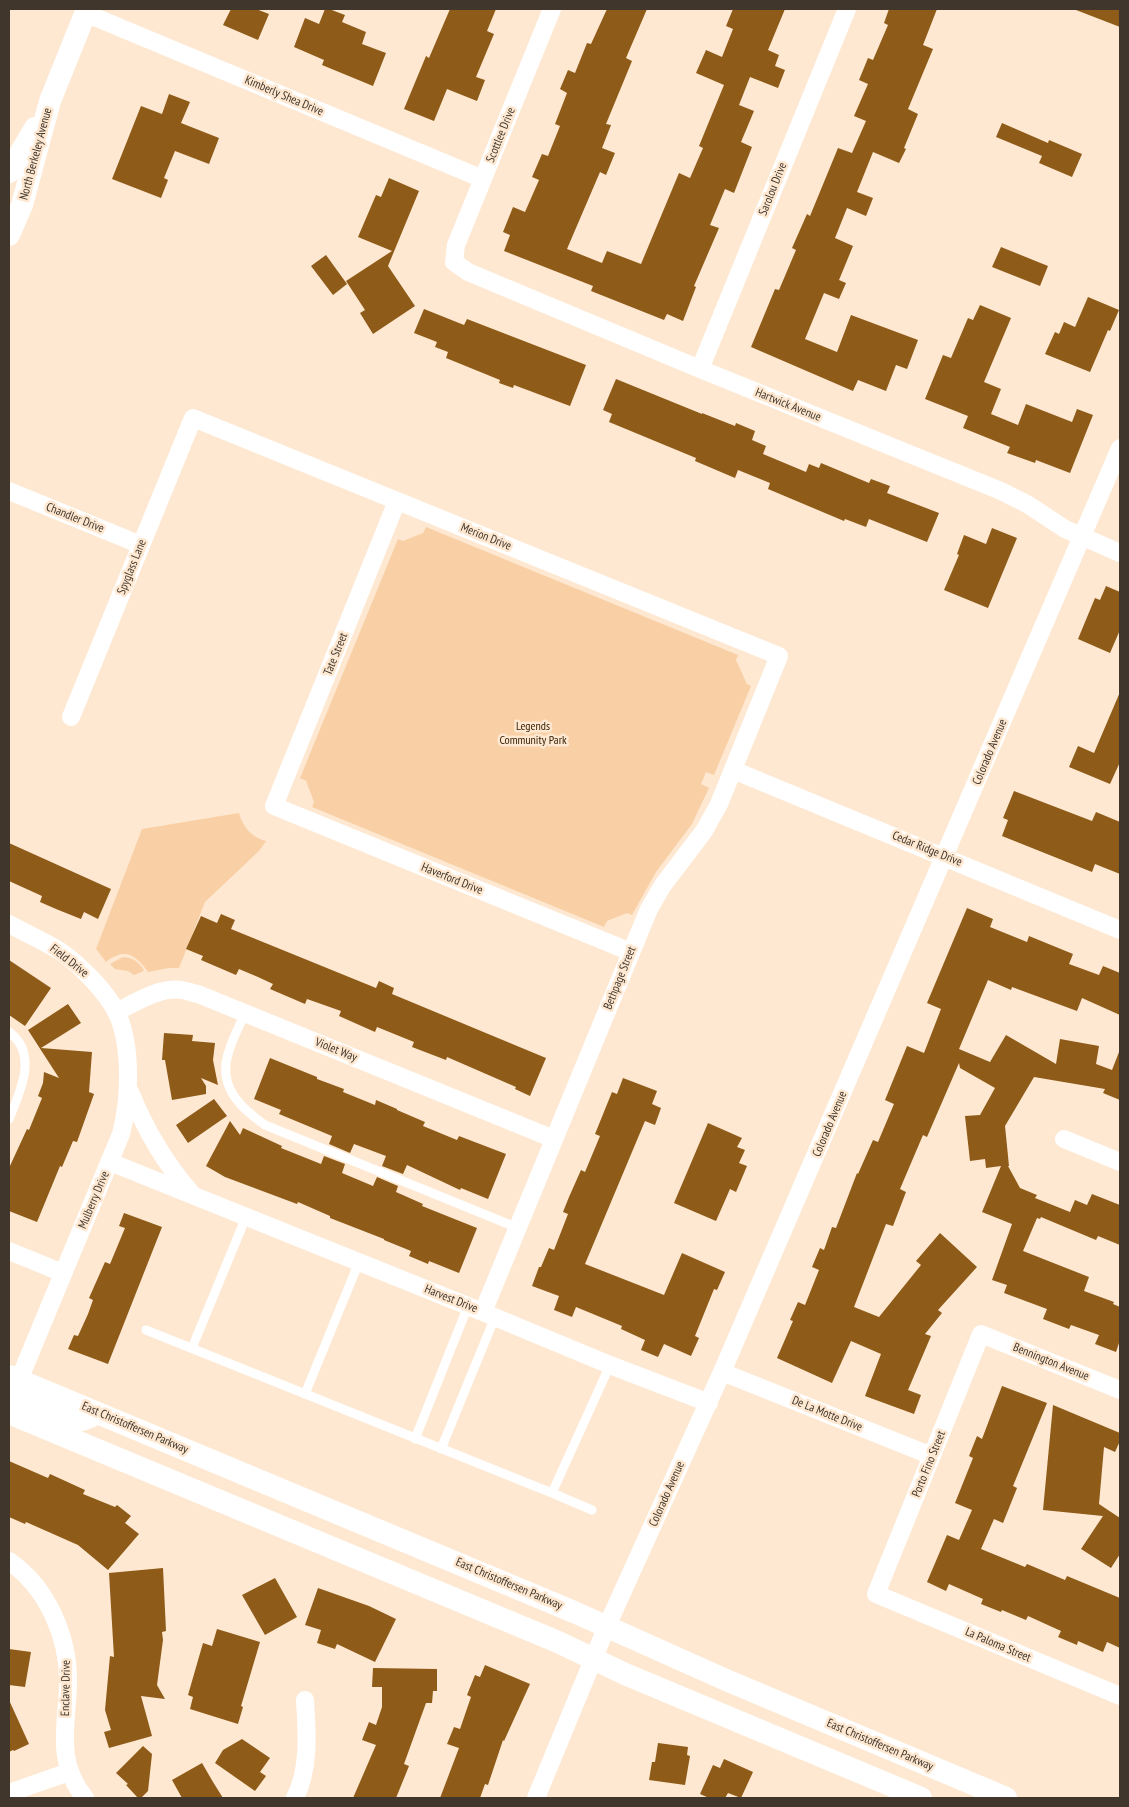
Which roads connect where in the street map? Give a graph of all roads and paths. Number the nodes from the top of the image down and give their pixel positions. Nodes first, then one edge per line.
1 (552, 9) edge
2 (847, 9) edge
3 (86, 11) edge
4 (50, 101) junction
5 (9, 172) edge
6 (483, 179) junction
7 (9, 235) edge
8 (454, 262) joint
9 (700, 369) junction
10 (192, 418) joint
11 (1120, 448) edge
12 (9, 491) edge
13 (397, 501) junction
14 (1082, 537) junction
15 (141, 545) junction
16 (1120, 553) edge
17 (778, 656) joint
18 (71, 717) dead end
19 (733, 770) junction
20 (274, 806) joint
21 (945, 857) junction
22 (9, 924) edge
23 (1120, 930) edge
24 (631, 952) junction
25 (116, 1012) junction
26 (245, 1013) junction
27 (9, 1032) edge
28 (128, 1088) junction
29 (9, 1119) edge
30 (554, 1139) junction
31 (1064, 1139) dead end
32 (110, 1162) junction
33 (1120, 1162) edge
34 (192, 1195) junction
35 (246, 1217) junction
36 (518, 1228) junction
37 (9, 1251) edge
38 (359, 1262) junction
39 (63, 1273) junction
40 (482, 1312) junction
41 (146, 1330) dead end
42 (982, 1334) joint
43 (192, 1348) junction
44 (610, 1365) junction
45 (722, 1372) junction
46 (12, 1383) edge
47 (1120, 1390) edge
48 (305, 1394) junction
49 (709, 1403) junction
50 (9, 1413) edge
51 (416, 1439) junction
52 (441, 1449) junction
53 (932, 1456) junction
54 (552, 1493) junction
55 (592, 1510) dead end
56 (9, 1561) edge
57 (876, 1594) joint
58 (607, 1626) junction
59 (593, 1659) junction
60 (1120, 1696) edge
61 (305, 1700) dead end
62 (69, 1772) junction
63 (9, 1793) edge
64 (85, 1798) edge
65 (295, 1798) edge
66 (536, 1798) edge
67 (921, 1798) edge
68 (1006, 1798) edge

1 - 6 street, Scottlee Drive
2 - 9 street, Sarolou Drive
3 - 4 street, North Berkeley Avenue
3 - 6 street, Kimberly Shea Drive
4 - 5 street, North Berkeley Avenue
4 - 7 street, North Berkeley Avenue
6 - 8 street, Scottlee Drive
8 - 9 street, Hartwick Avenue
9 - 14 street, Hartwick Avenue
10 - 13 street, Merion Drive
10 - 15 street, Spyglass Lane
11 - 14 street, Colorado Avenue
12 - 15 street, Chandler Drive
13 - 17 street, Merion Drive
13 - 20 street, Tate Street
14 - 16 street, Hartwick Avenue
14 - 21 street, Colorado Avenue
15 - 18 street, Spyglass Lane
17 - 19 street, Bethpage Street
19 - 21 street, Cedar Ridge Drive
19 - 24 street, Bethpage Street
20 - 24 street, Haverford Drive
21 - 23 street, Cedar Ridge Drive
21 - 45 street, Colorado Avenue
22 - 25 street, Field Drive
24 - 30 street, Bethpage Street
25 - 26 street, Violet Way
25 - 28 street, Mulberry Drive
26 - 30 street, Violet Way
26 - 36 lane
27 - 29 lane
28 - 32 street, Mulberry Drive
28 - 34 street, Harvest Drive
30 - 36 street, Bethpage Street
31 - 33 street
32 - 34 street, Harvest Drive
32 - 39 street, Mulberry Drive
34 - 35 street, Harvest Drive
35 - 38 street, Harvest Drive
35 - 43 lane
36 - 40 street, Bethpage Street
37 - 39 street
38 - 40 street, Harvest Drive
38 - 48 lane
39 - 46 street, Mulberry Drive
40 - 44 street, Harvest Drive
40 - 51 lane
40 - 52 lane
41 - 43 lane
42 - 47 street, Bennington Avenue
42 - 53 street, Porto Fino Street
43 - 48 lane
44 - 49 street, Harvest Drive
44 - 54 lane
45 - 49 street, Colorado Avenue
45 - 53 street, De La Motte Drive
46 - 58 street, East Christoffersen Parkway
48 - 51 lane
49 - 58 street, Colorado Avenue
50 - 59 street
51 - 52 lane
52 - 54 lane
53 - 57 street, Porto Fino Street
54 - 55 lane
56 - 62 street, Enclave Drive
57 - 60 street, La Paloma Street
58 - 59 street, Colorado Avenue
58 - 68 street, East Christoffersen Parkway
59 - 66 street, Colorado Avenue
59 - 67 street
61 - 65 street
62 - 63 street
62 - 64 street, Enclave Drive

